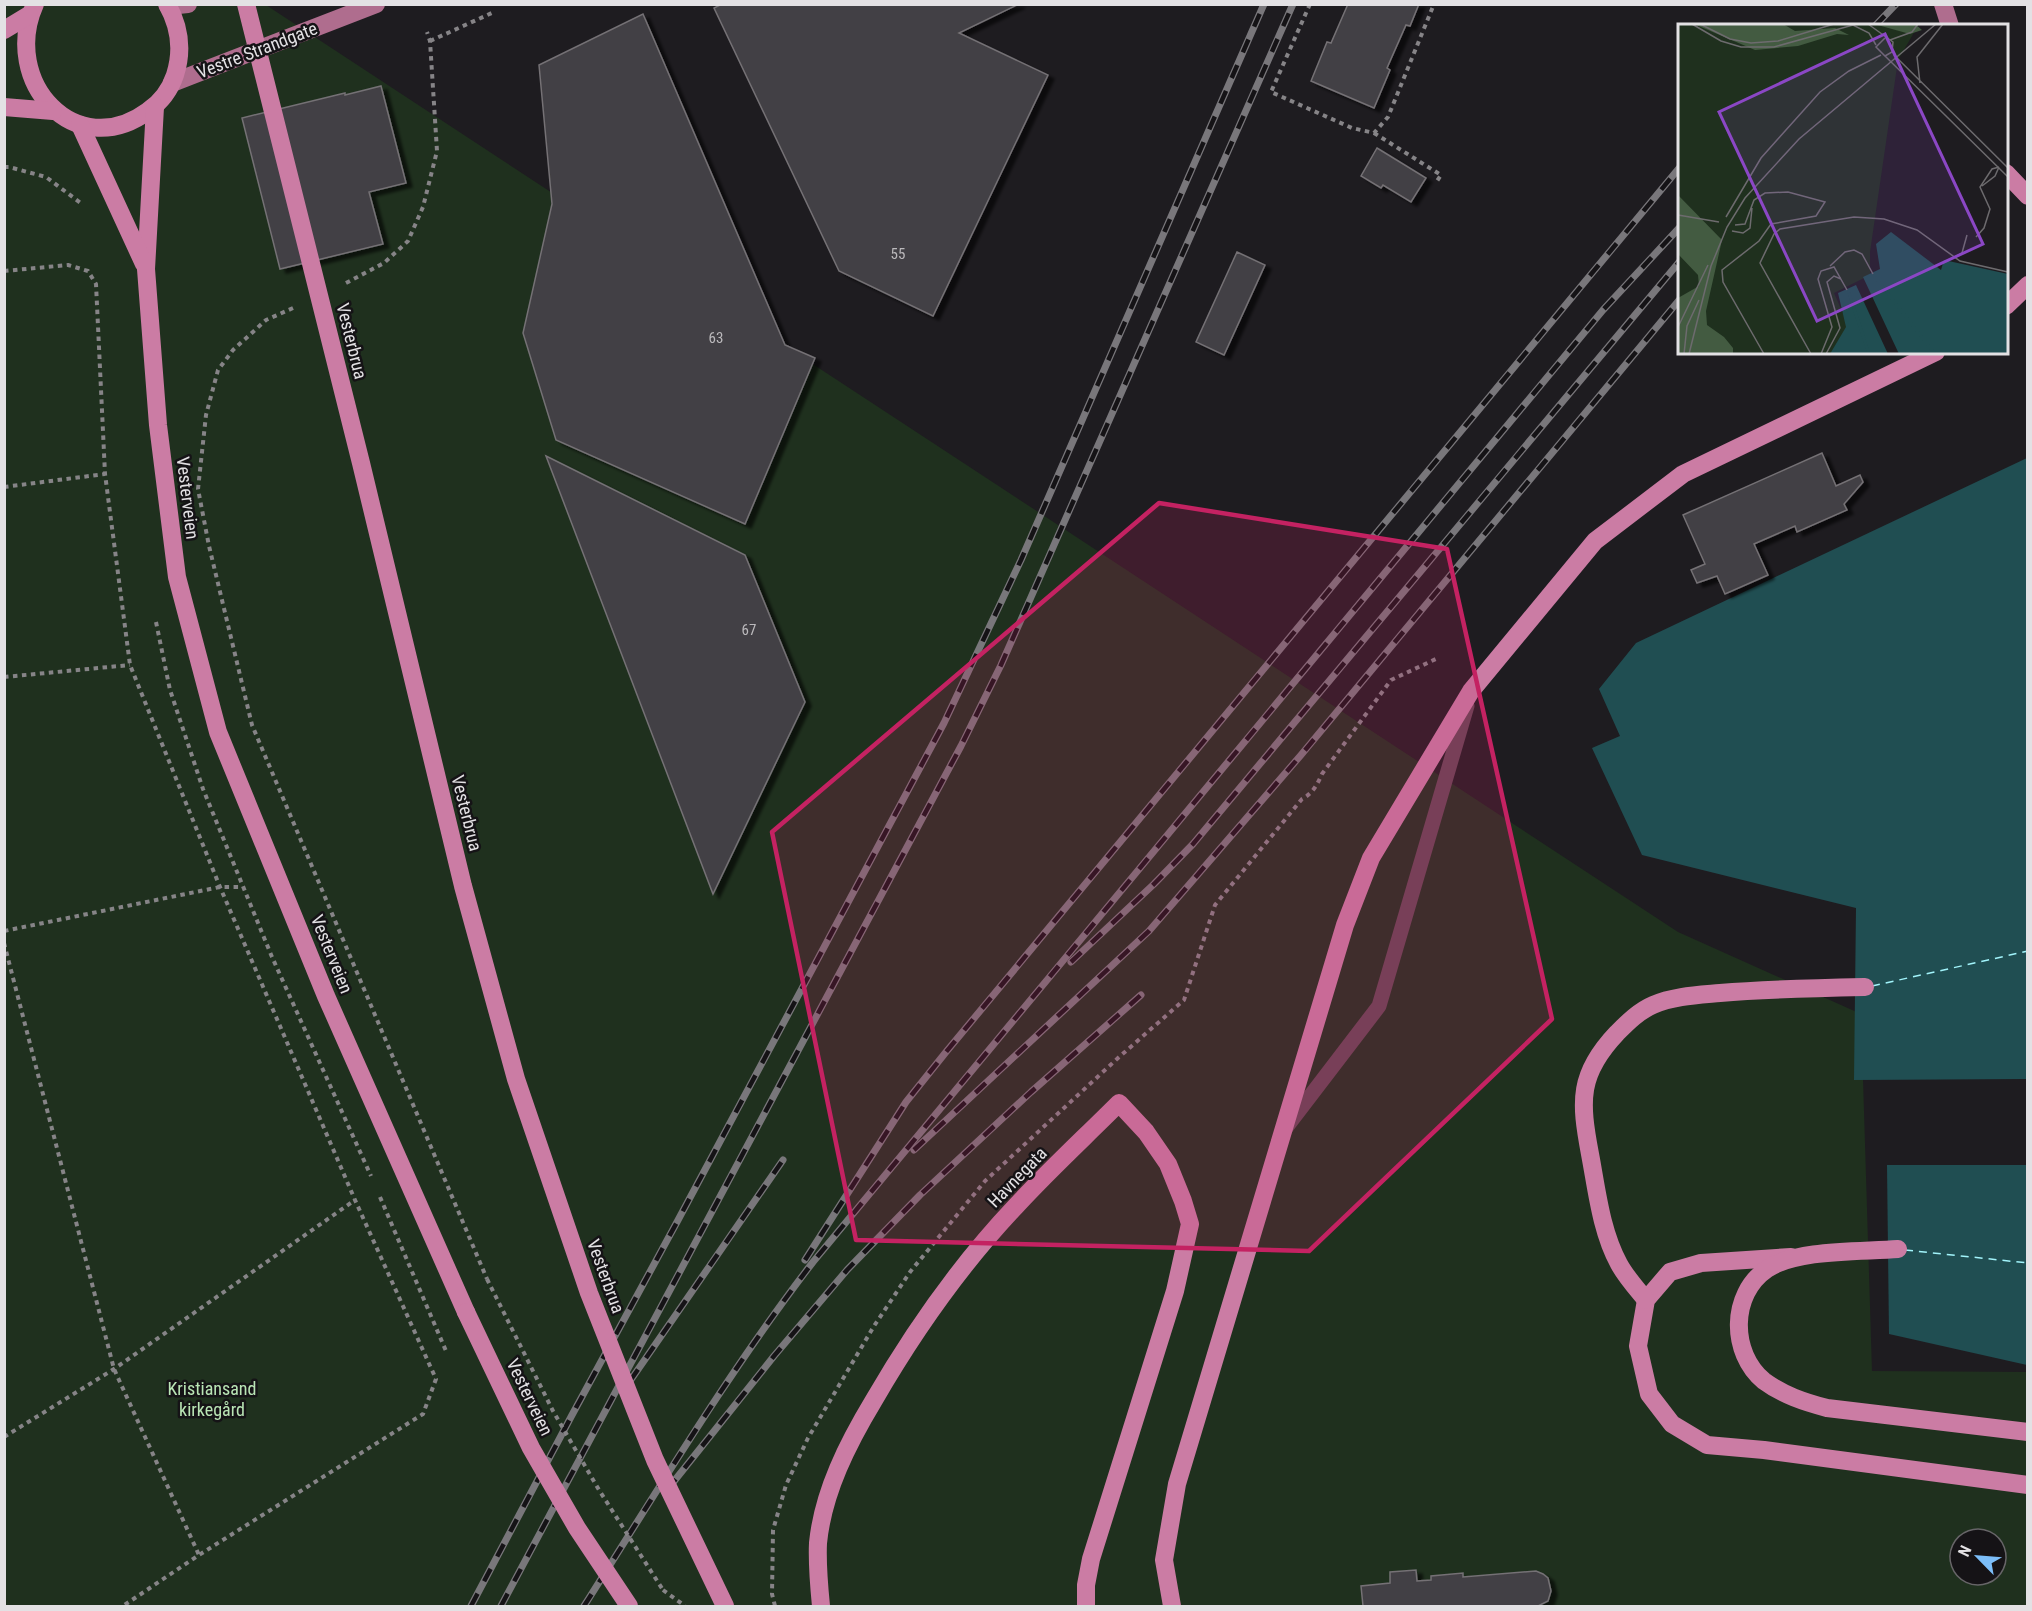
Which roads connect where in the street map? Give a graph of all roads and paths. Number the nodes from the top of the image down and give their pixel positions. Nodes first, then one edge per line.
1 (188, 4) edge
2 (246, 4) edge
3 (376, 4) edge
4 (1310, 4) edge
5 (1434, 4) edge
6 (1943, 4) edge
7 (167, 5) edge
8 (32, 10) edge
9 (494, 12) dead end
10 (1949, 24) edge
11 (4, 30) edge
12 (427, 32) dead end
13 (430, 41) junction
14 (172, 83) junction
15 (4, 107) edge
16 (155, 107) junction
17 (53, 111) junction
18 (81, 125) junction
19 (1374, 133) junction
20 (2008, 174) edge
21 (1435, 184) dead end
22 (2028, 196) edge
23 (146, 269) junction
24 (4, 271) edge
25 (2028, 285) edge
26 (341, 286) dead end
27 (298, 305) dead end
28 (2008, 305) edge
29 (1932, 354) edge
30 (105, 474) junction
31 (4, 488) edge
32 (1438, 658) dead end
33 (130, 665) junction
34 (4, 677) edge
35 (1471, 691) junction
36 (220, 887) junction
37 (243, 887) dead end
38 (4, 931) edge
39 (4, 943) edge
40 (1865, 987) dead end
41 (1282, 1134) junction
42 (355, 1200) junction
43 (1646, 1300) junction
44 (114, 1369) junction
45 (2028, 1432) edge
46 (4, 1437) edge
47 (2028, 1485) edge
48 (199, 1555) junction
49 (123, 1606) edge
50 (629, 1606) edge
51 (685, 1606) edge
52 (725, 1606) edge
53 (775, 1606) edge
54 (821, 1606) edge
55 (1086, 1606) edge
56 (1172, 1606) edge

1 - 7 main road
2 - 52 highway, Vesterbrua, bridge
3 - 14 main road, Vestre Strandgate
4 - 19 path
5 - 19 path
6 - 10 main road
7 - 14 highway
8 - 11 highway
8 - 17 highway
9 - 13 path
12 - 13 path
13 - 26 path
14 - 16 highway
15 - 17 highway
16 - 18 highway
16 - 23 highway, Vesterveien
17 - 18 highway
18 - 23 highway, Vesterveien
19 - 21 path
20 - 22 highway
23 - 50 highway, Vesterveien, bridge
24 - 30 path
25 - 28 highway
27 - 51 path, bridge
29 - 35 highway
30 - 31 path
30 - 33 path
32 - 53 path
33 - 34 path
33 - 36 path
35 - 41 highway
35 - 41 lane
36 - 37 path
36 - 38 path
36 - 42 path
39 - 44 path
40 - 43 highway
41 - 56 highway
42 - 44 path
42 - 48 path
43 - 45 highway, bridge
43 - 47 highway
44 - 46 path
44 - 48 path
48 - 49 path
54 - 55 highway, Havnegata

